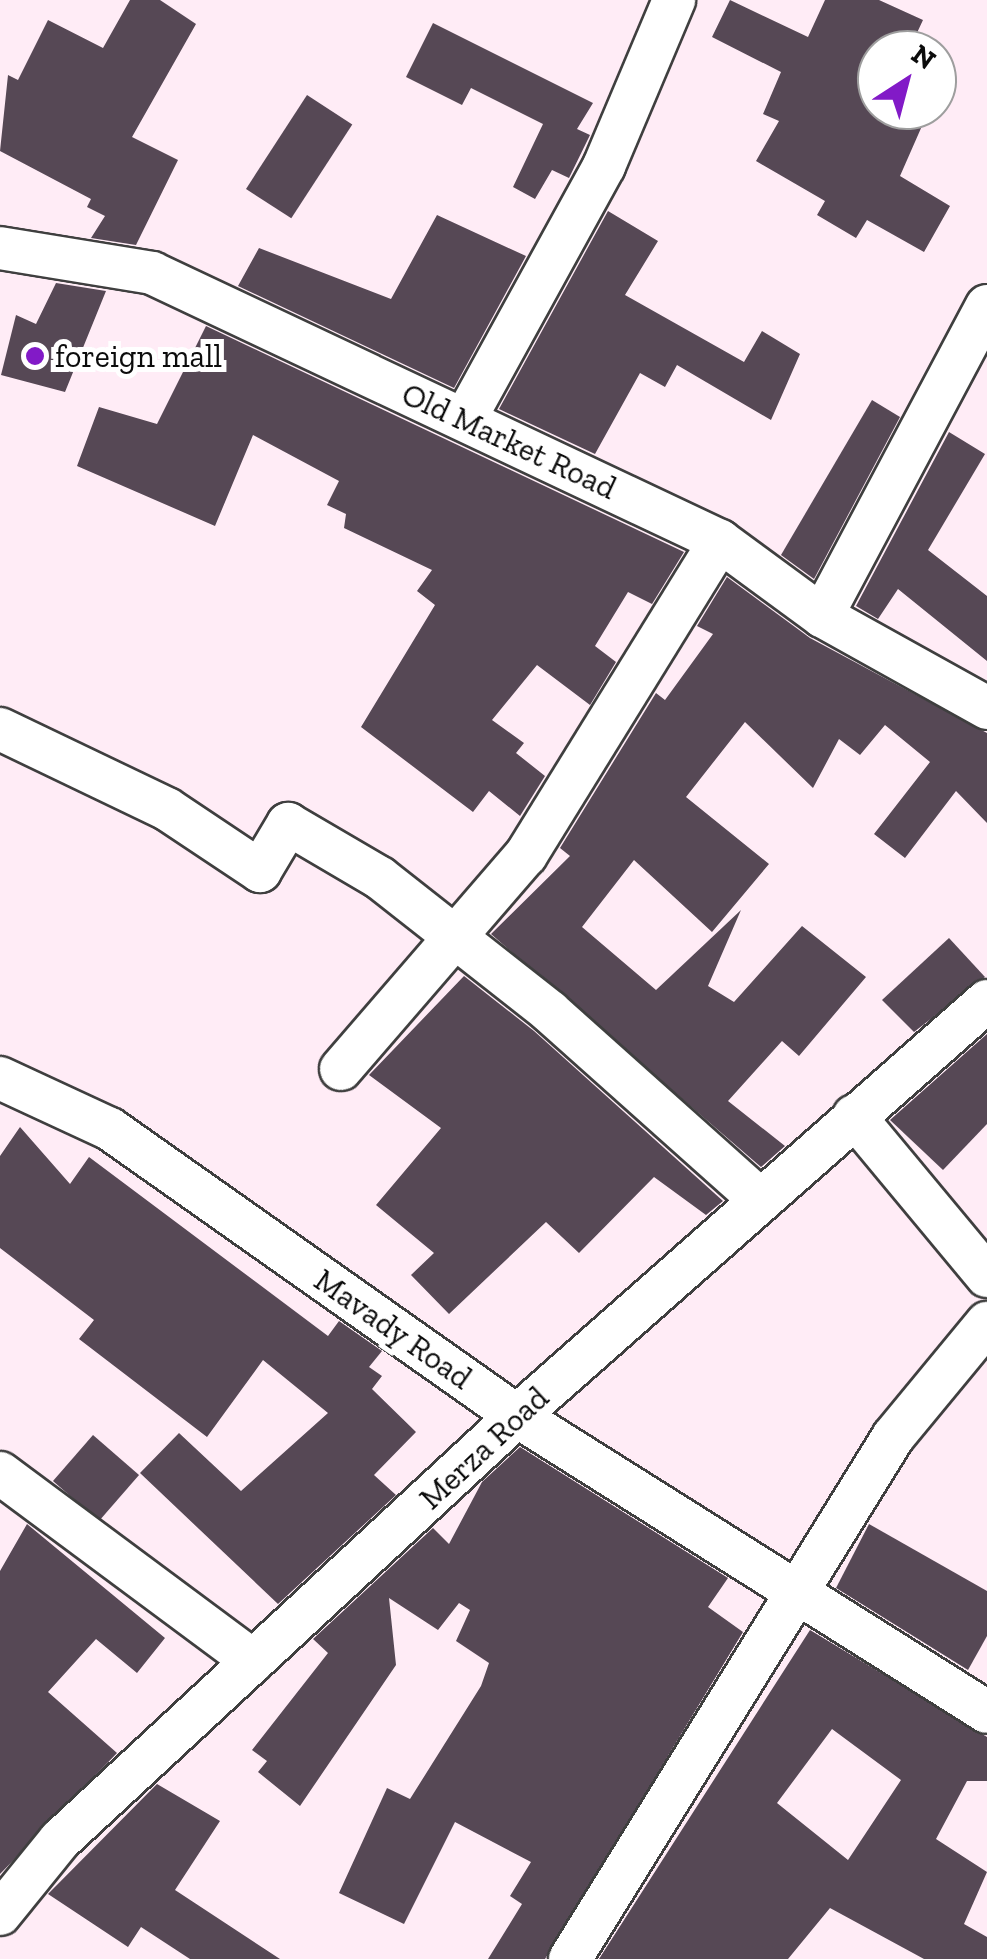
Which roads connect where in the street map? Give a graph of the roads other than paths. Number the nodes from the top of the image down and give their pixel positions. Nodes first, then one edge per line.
1 (674, 0) edge
2 (0, 248) edge
3 (987, 306) edge
4 (464, 419) junction
5 (720, 542) junction
6 (822, 616) junction
7 (987, 708) edge
8 (0, 728) edge
9 (456, 936) junction
10 (987, 1001) edge
11 (341, 1068) dead end
12 (0, 1078) edge
13 (854, 1116) junction
14 (760, 1200) junction
15 (987, 1276) edge
16 (987, 1323) edge
17 (517, 1416) junction
18 (0, 1473) edge
19 (794, 1590) junction
20 (253, 1661) junction
21 (987, 1712) edge
22 (0, 1914) edge
23 (570, 1959) edge

1 - 4 street
2 - 4 street, Old Market Road
3 - 6 street
4 - 5 street, Old Market Road
5 - 6 street, Old Market Road
5 - 9 street
6 - 7 street, Old Market Road
8 - 9 street
9 - 11 street
9 - 14 street
10 - 13 street, Merza Road
12 - 17 street, Mavady Road
13 - 14 street, Merza Road
13 - 15 street
14 - 17 street, Merza Road
16 - 19 street
17 - 19 street, Mavady Road
17 - 20 street, Merza Road
18 - 20 street
19 - 21 street, Mavady Road
19 - 23 street
20 - 22 street, Merza Road

